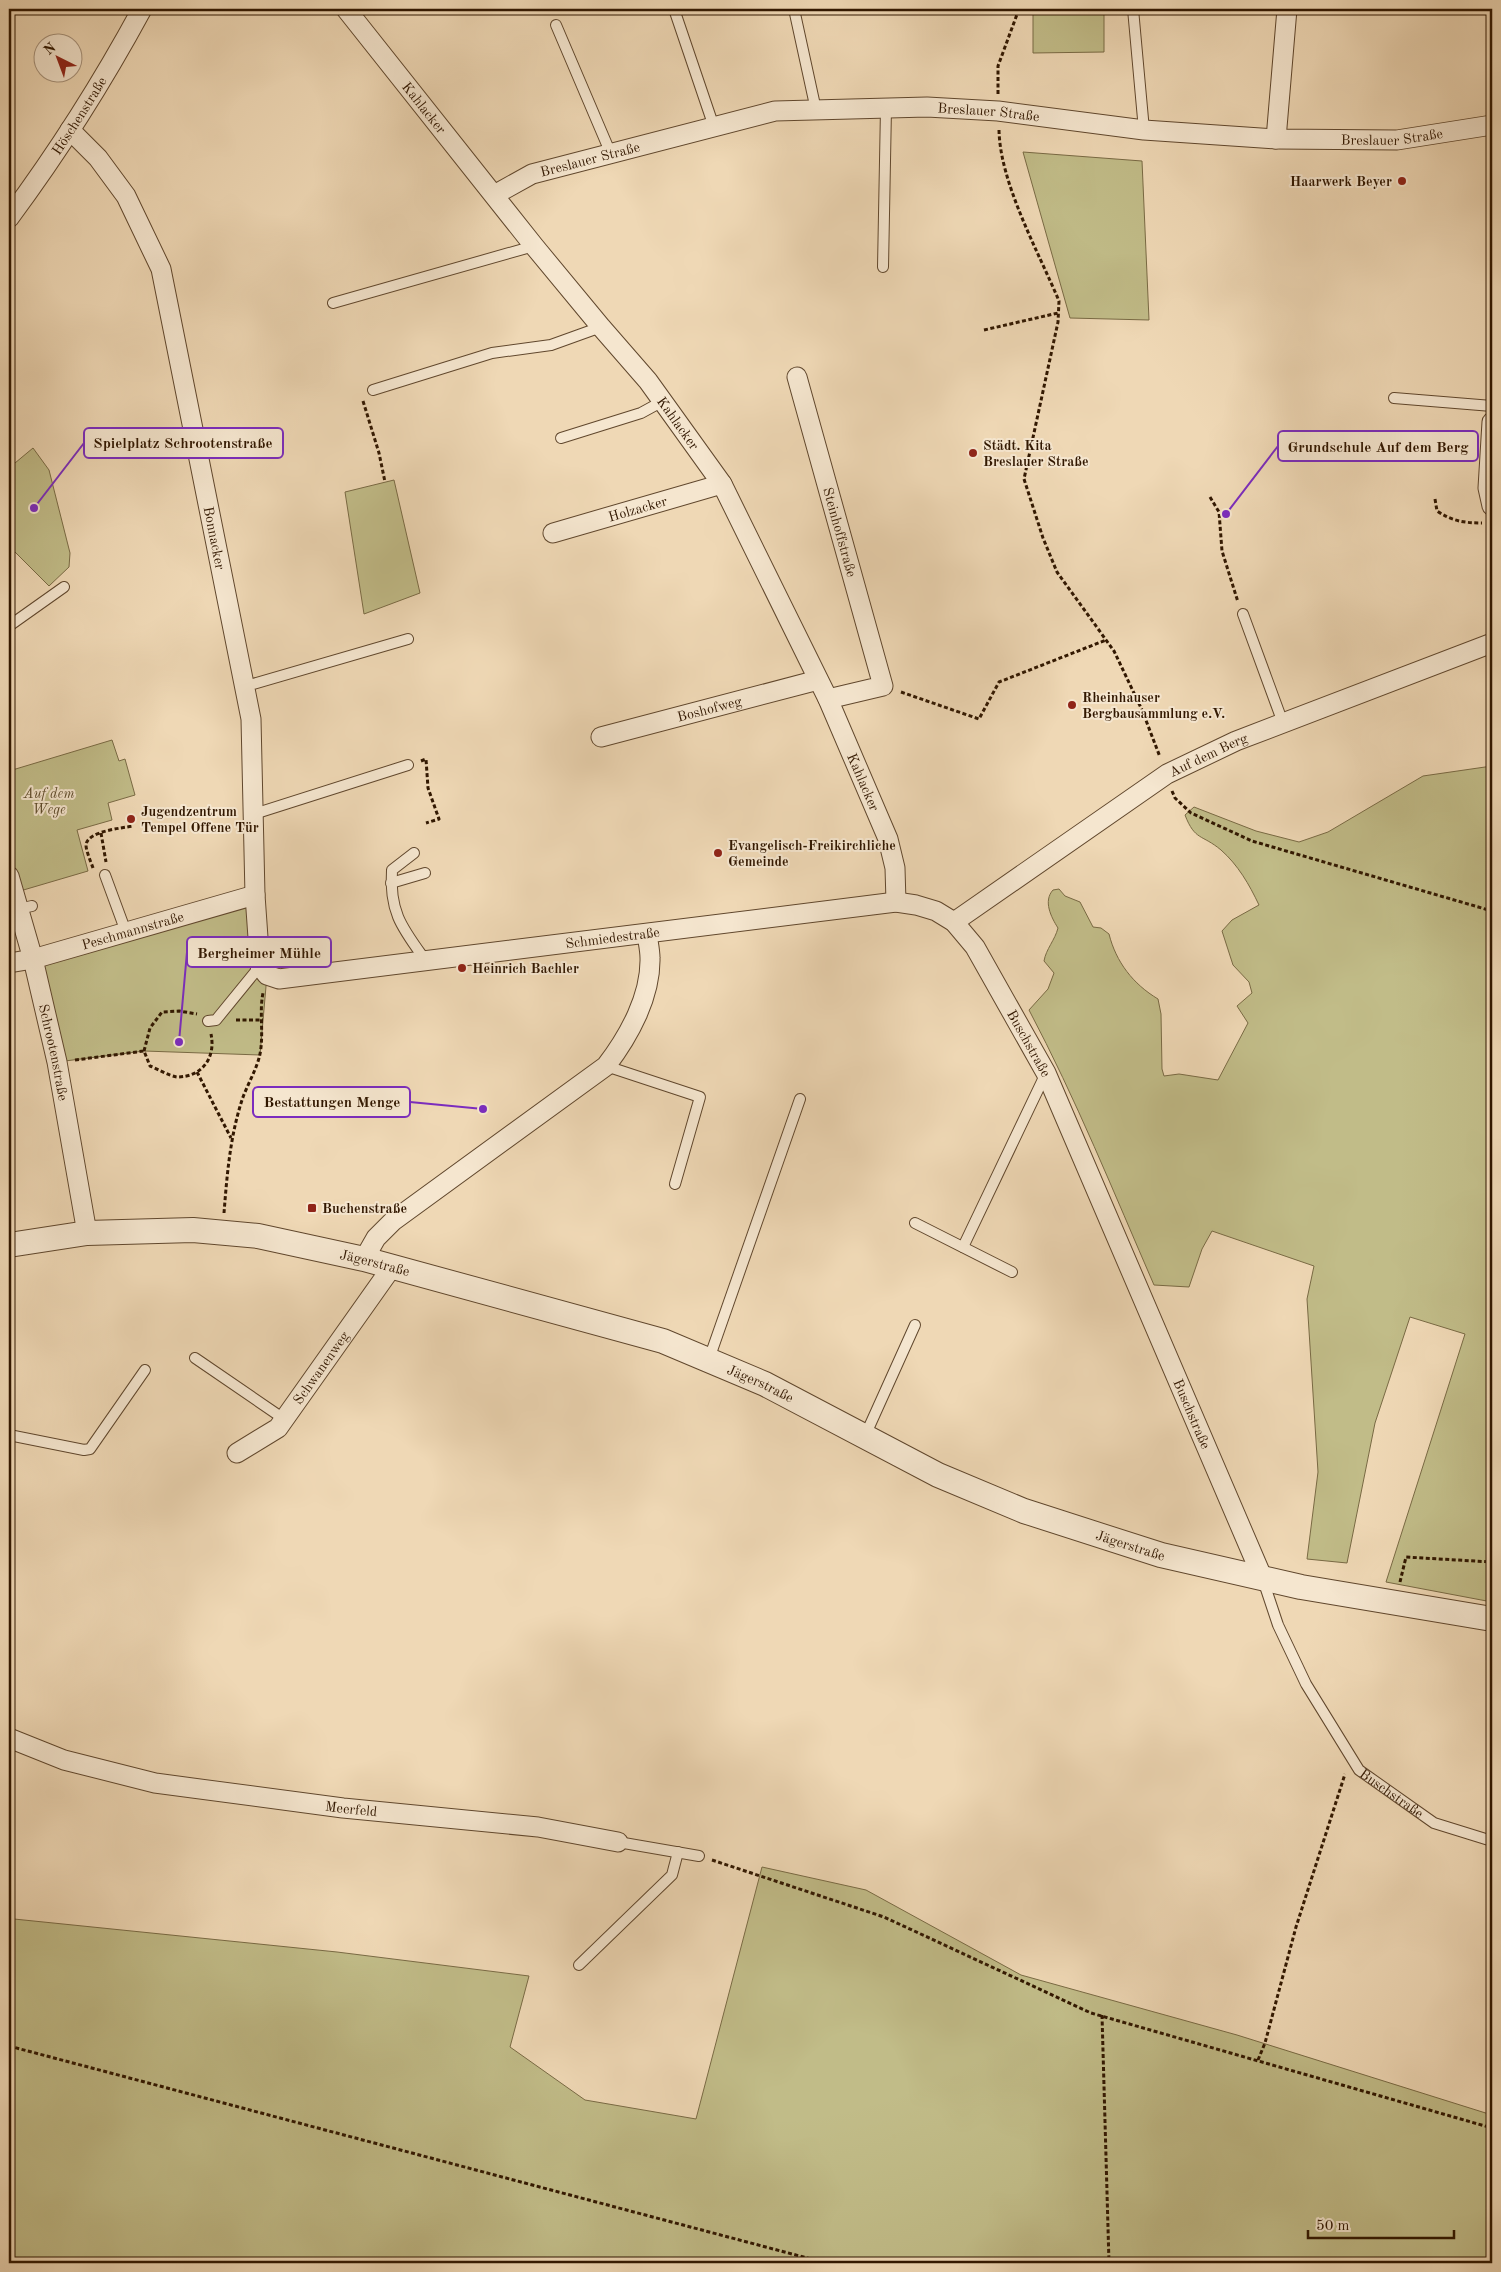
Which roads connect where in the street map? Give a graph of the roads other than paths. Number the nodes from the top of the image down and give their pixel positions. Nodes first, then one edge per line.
1 (142, 9) edge
2 (346, 9) edge
3 (674, 9) edge
4 (794, 9) edge
5 (1133, 9) edge
6 (1287, 9) edge
7 (556, 25) dead end
8 (886, 108) junction
9 (816, 110) junction
10 (1492, 125) edge
11 (714, 127) junction
12 (70, 130) junction
13 (1144, 130) junction
14 (1276, 139) junction
15 (611, 154) junction
16 (496, 194) junction
17 (9, 218) edge
18 (534, 246) junction
19 (883, 267) dead end
20 (333, 302) dead end
21 (601, 328) junction
22 (797, 377) dead end
23 (373, 390) road end
24 (1394, 398) dead end
25 (663, 401) junction
26 (1492, 406) edge
27 (1492, 422) edge
28 (561, 438) dead end
29 (722, 484) junction
30 (1488, 515) edge
31 (553, 533) dead end
32 (64, 587) dead end
33 (1243, 614) road end
34 (9, 626) edge
35 (408, 639) dead end
36 (1492, 643) edge
37 (818, 680) junction
38 (246, 686) junction
39 (828, 699) junction
40 (1283, 723) junction
41 (601, 737) dead end
42 (408, 765) road end
43 (254, 814) junction
44 (414, 853) dead end
45 (426, 873) dead end
46 (105, 875) road end
47 (9, 876) edge
48 (391, 883) junction
49 (256, 895) junction
50 (896, 902) junction
51 (954, 922) junction
52 (126, 932) junction
53 (647, 934) junction
54 (33, 959) junction
55 (426, 961) junction
56 (9, 963) edge
57 (264, 970) junction
58 (212, 1020) road end
59 (606, 1066) junction
60 (1046, 1073) junction
61 (800, 1099) dead end
62 (675, 1184) dead end
63 (915, 1223) dead end
64 (87, 1233) junction
65 (9, 1245) edge
66 (964, 1247) junction
67 (364, 1259) junction
68 (392, 1267) junction
69 (1012, 1272) dead end
70 (915, 1325) dead end
71 (195, 1358) dead end
72 (709, 1359) junction
73 (145, 1370) dead end
74 (284, 1419) junction
75 (9, 1434) edge
76 (865, 1436) junction
77 (237, 1453) dead end
78 (1263, 1579) junction
79 (1492, 1619) edge
80 (9, 1738) edge
81 (1492, 1841) edge
82 (618, 1842) joint
83 (678, 1852) junction
84 (699, 1856) road end
85 (579, 1965) dead end

1 - 12 street, Höschenstraße
2 - 16 street, Kahlacker
3 - 11 lane
4 - 9 lane
5 - 13 lane
6 - 14 street
7 - 15 lane
8 - 9 street, Breslauer Straße
8 - 13 street, Breslauer Straße
8 - 19 lane
9 - 11 street, Breslauer Straße
10 - 14 street, Breslauer Straße
11 - 15 street, Breslauer Straße
12 - 17 street, Höschenstraße
12 - 38 street, Bonnacker
13 - 14 street, Breslauer Straße
15 - 16 street, Breslauer Straße
16 - 18 street, Kahlacker
18 - 20 lane
18 - 21 street, Kahlacker
21 - 23 lane
21 - 25 street, Kahlacker
22 - 39 street, Steinhoffstraße
24 - 26 lane
25 - 28 lane
25 - 29 street, Kahlacker
27 - 30 street
29 - 31 street, Holzacker
29 - 37 street, Kahlacker
32 - 34 lane
33 - 40 lane
35 - 38 lane
36 - 40 street, Auf dem Berg
37 - 39 street, Kahlacker
37 - 41 street, Boshofweg
38 - 43 street, Bonnacker
39 - 50 street, Kahlacker
40 - 51 street, Auf dem Berg
42 - 43 lane
43 - 49 street, Bonnacker
44 - 48 lane
45 - 48 lane
46 - 52 lane
47 - 54 street, Schrootenstraße
48 - 55 lane
49 - 52 street, Peschmannstraße
49 - 57 street, Bonnacker
50 - 51 street, Schmiedestraße
50 - 53 street, Schmiedestraße
51 - 60 street, Buschstraße
52 - 54 street, Peschmannstraße
53 - 55 street, Schmiedestraße
53 - 59 street
54 - 56 street, Peschmannstraße
54 - 64 street, Schrootenstraße
55 - 57 street, Schmiedestraße
57 - 58 lane
59 - 62 lane
59 - 67 street
60 - 66 lane
60 - 78 street, Buschstraße
61 - 72 lane
63 - 66 lane
64 - 65 street, Jägerstraße
64 - 67 street, Jägerstraße
66 - 69 lane
67 - 68 street, Jägerstraße
68 - 72 street, Jägerstraße
68 - 74 street, Schwanenweg
70 - 76 lane
71 - 74 lane
72 - 76 street, Jägerstraße
73 - 75 lane
74 - 77 street, Schwanenweg
76 - 78 street, Jägerstraße
78 - 79 street, Jägerstraße
78 - 81 lane, Buschstraße
80 - 82 street, Meerfeld
82 - 83 lane, Meerfeld
83 - 84 lane, Meerfeld
83 - 85 lane

